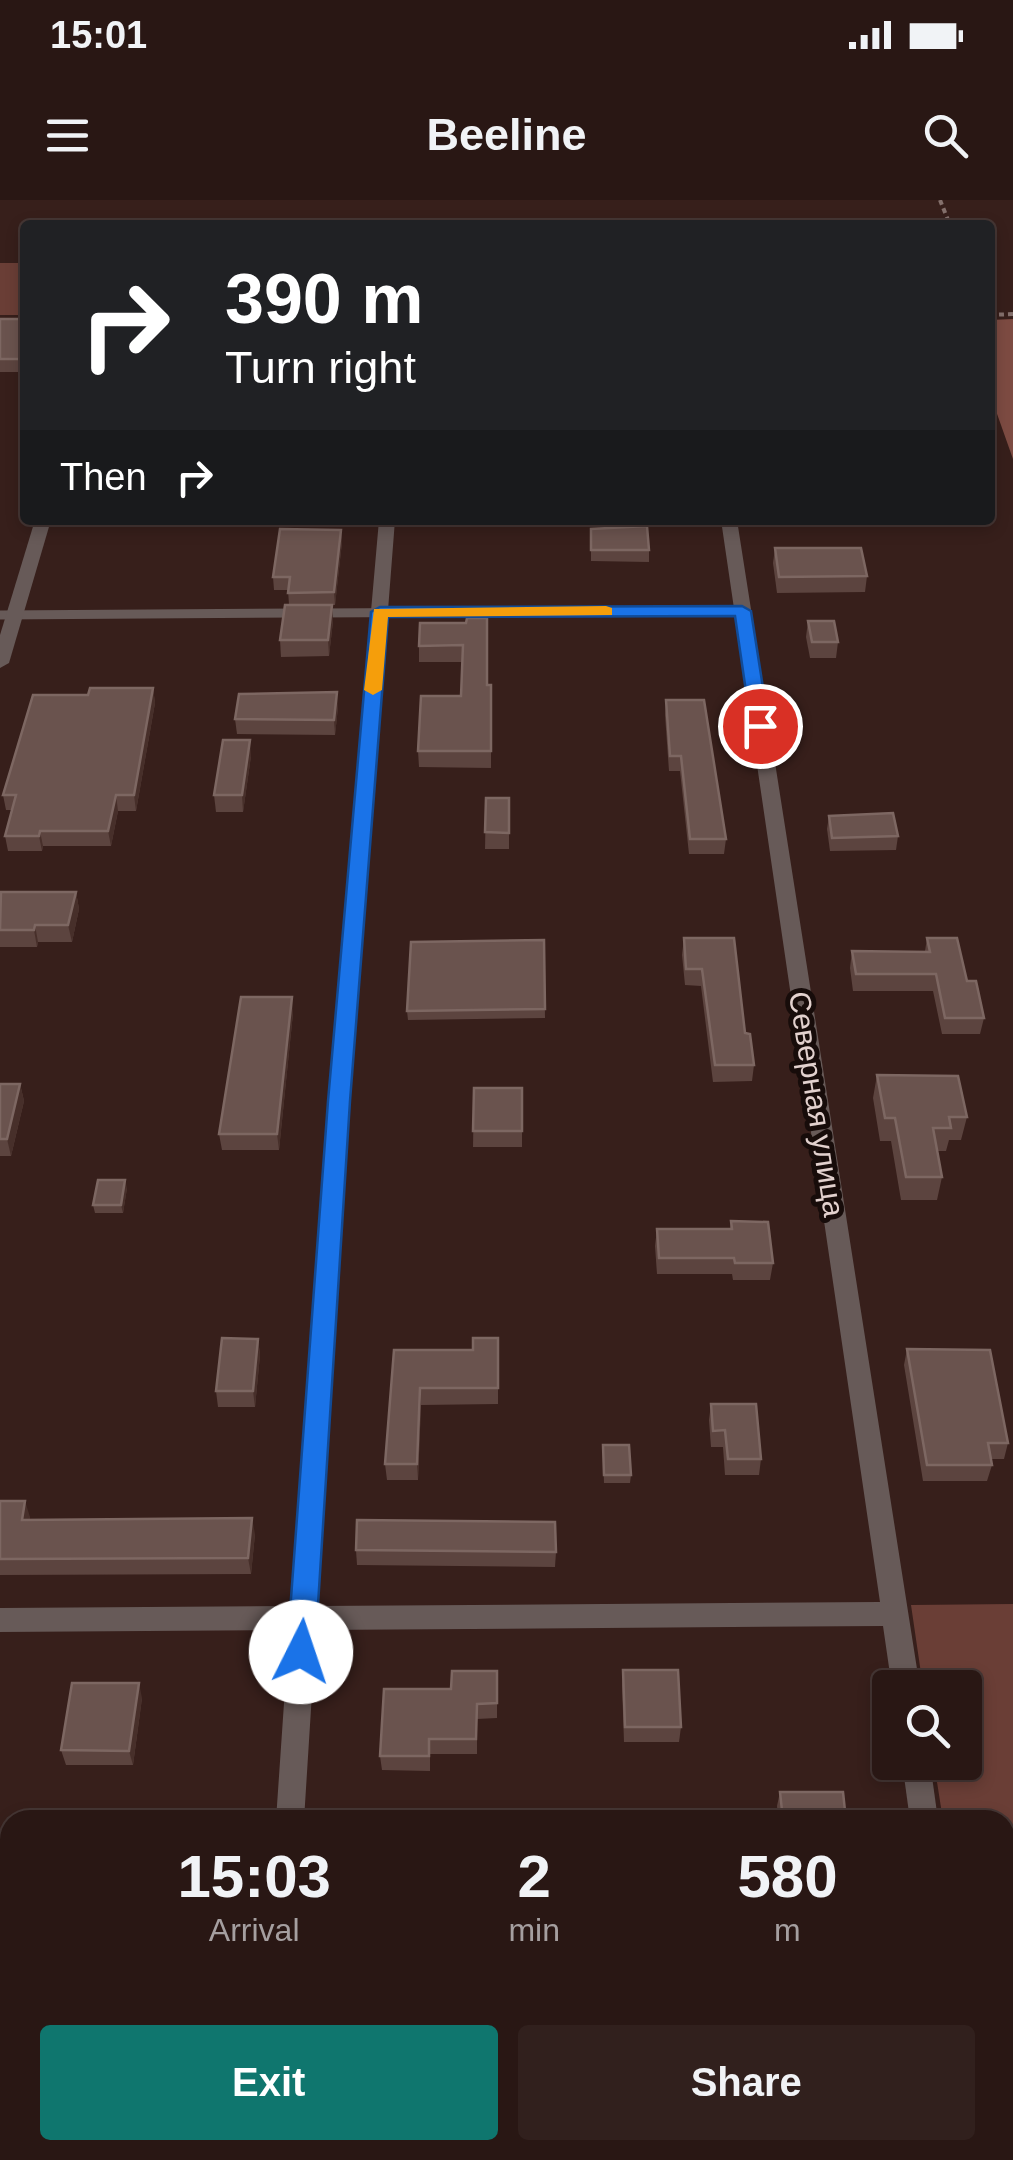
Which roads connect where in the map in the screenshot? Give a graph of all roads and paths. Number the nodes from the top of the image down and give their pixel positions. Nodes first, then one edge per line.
1 (41, 525) edge
2 (388, 525) edge
3 (730, 525) edge
4 (742, 611) junction
5 (380, 612) junction
6 (7, 615) edge
7 (0, 663) edge
8 (896, 1614) junction
9 (303, 1619) junction
10 (0, 1620) edge
11 (904, 1670) edge
12 (918, 1780) edge
13 (291, 1810) edge
14 (923, 1810) edge

1 - 6 street
2 - 5 street
3 - 4 street, Северная улица
4 - 5 lane
4 - 8 street, Северная улица
5 - 6 lane
5 - 9 street
6 - 7 street
8 - 9 street
8 - 11 street, Северная улица
9 - 10 street
9 - 13 street
12 - 14 street

